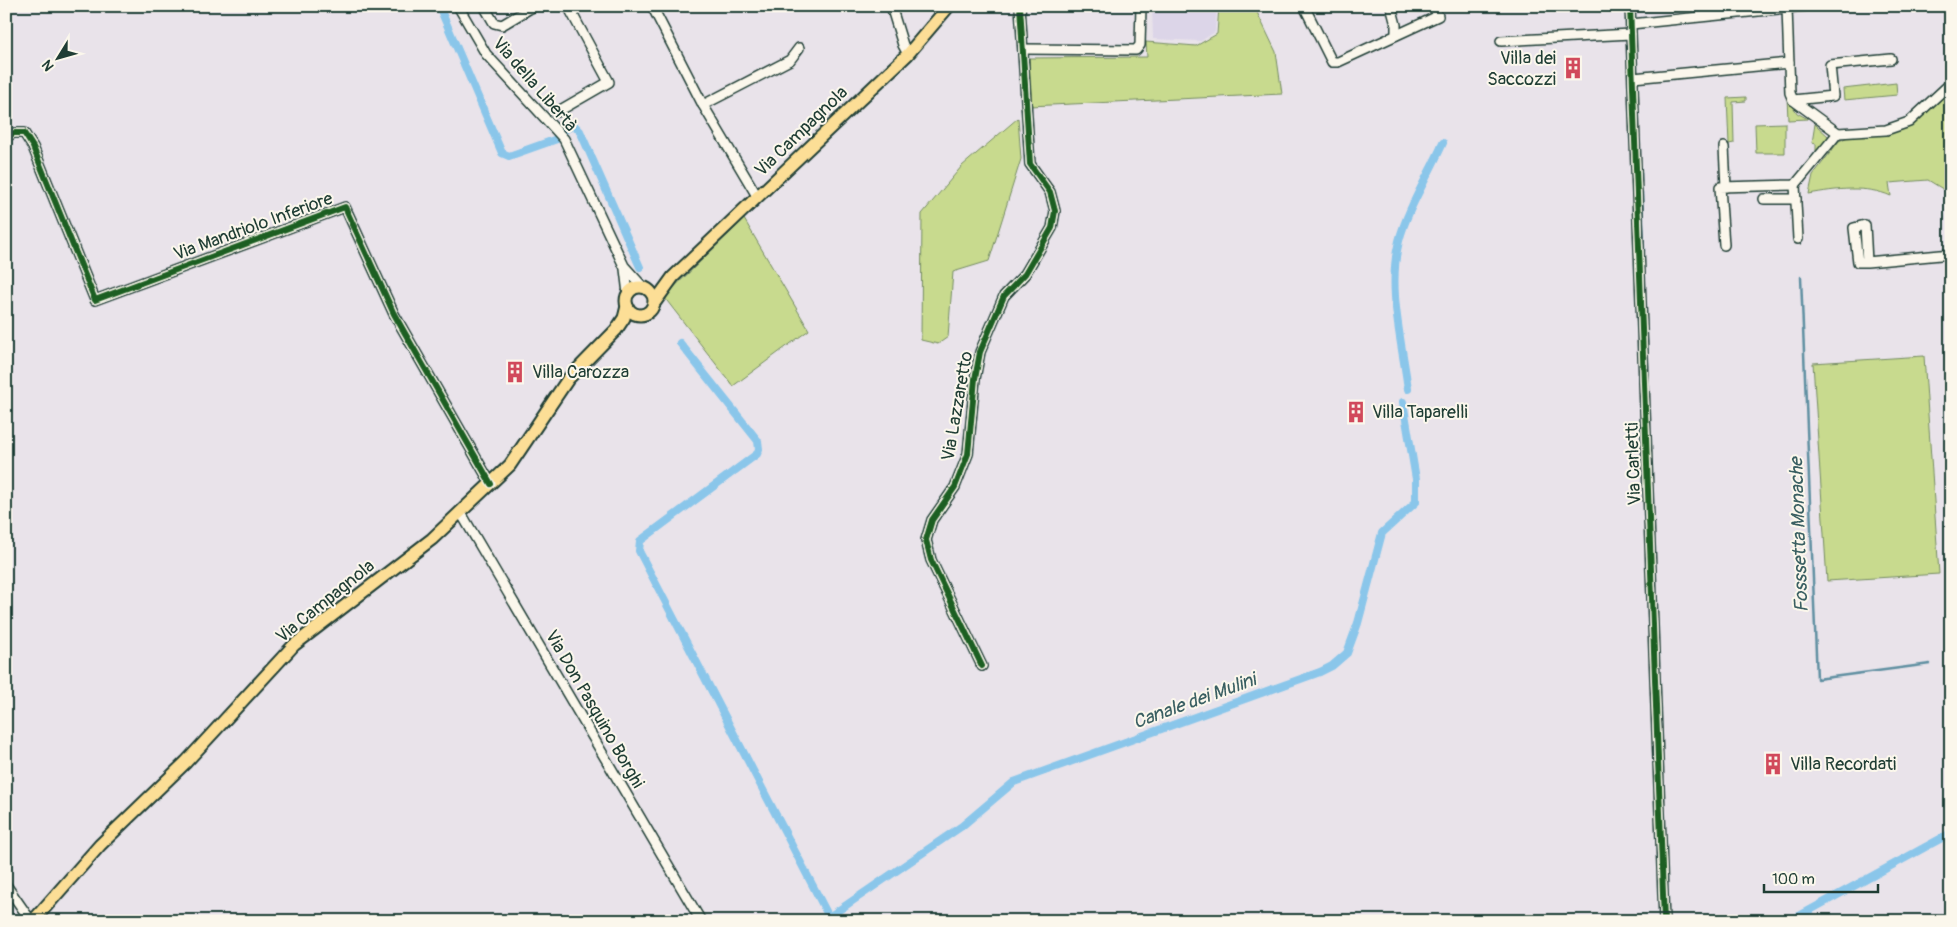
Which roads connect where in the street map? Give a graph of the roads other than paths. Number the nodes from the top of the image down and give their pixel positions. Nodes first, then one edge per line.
1 (458, 6) edge
2 (484, 6) edge
3 (534, 6) edge
4 (568, 6) edge
5 (652, 6) edge
6 (891, 6) edge
7 (949, 6) edge
8 (1020, 6) edge
9 (1141, 6) edge
10 (1304, 6) edge
11 (1391, 6) edge
12 (1434, 6) edge
13 (1630, 6) edge
14 (1807, 6) edge
15 (1787, 8) junction
16 (1730, 10) edge
17 (1631, 24) junction
18 (1631, 34) junction
19 (1396, 35) junction
20 (1501, 41) dead end
21 (799, 48) dead end
22 (1023, 49) junction
23 (908, 54) junction
24 (1891, 59) dead end
25 (1789, 63) junction
26 (1633, 78) junction
27 (1951, 83) edge
28 (1793, 100) junction
29 (703, 105) junction
30 (557, 112) dead end
31 (1838, 133) junction
32 (6, 137) edge
33 (1724, 146) dead end
34 (1795, 185) junction
35 (1726, 187) junction
36 (757, 196) junction
37 (1764, 199) dead end
38 (1796, 199) junction
39 (1798, 239) dead end
40 (1724, 245) dead end
41 (1951, 254) edge
42 (1867, 262) dead end
43 (624, 266) junction
44 (672, 277) junction
45 (645, 288) junction
46 (627, 300) junction
47 (655, 302) junction
48 (639, 316) junction
49 (616, 330) junction
50 (491, 484) junction
51 (461, 513) junction
52 (982, 666) dead end
53 (6, 885) edge
54 (32, 921) edge
55 (701, 921) edge
56 (1664, 921) edge

1 - 43 street, Via della Libertà
2 - 3 street
4 - 30 street
5 - 29 street
6 - 23 street
7 - 23 main road, Via Campagnola
8 - 22 street, Via Lazzaretto
9 - 22 street
10 - 19 street
11 - 19 street
12 - 19 street
13 - 17 street, Via Carletti
14 - 15 street
15 - 16 street
15 - 25 street
16 - 17 street
17 - 18 street, Via Carletti
18 - 20 street
18 - 26 street, Via Carletti
21 - 29 street
22 - 52 street, Via Lazzaretto
23 - 36 main road, Via Campagnola
24 - 28 street
25 - 26 street
25 - 28 street
26 - 56 street, Via Carletti
27 - 31 street
28 - 31 street
29 - 36 street
31 - 34 street
32 - 50 street, Via Mandriolo Inferiore
33 - 35 street
34 - 35 street
34 - 38 street
35 - 40 street
36 - 44 main road, Via Campagnola
37 - 38 street
38 - 39 street
41 - 42 street
43 - 45 street, Via della Libertà
43 - 46 street, Via della Libertà
44 - 45 main road, Via Campagnola
44 - 47 main road, Via Campagnola
45 - 46 main road, Via Campagnola
45 - 47 main road
46 - 48 main road
46 - 49 main road, Via Campagnola
47 - 48 main road, Via Campagnola
48 - 49 main road, Via Campagnola
49 - 50 main road, Via Campagnola
50 - 51 main road, Via Campagnola
51 - 54 main road, Via Campagnola
51 - 55 street, Via Don Pasquino Borghi
53 - 54 street

